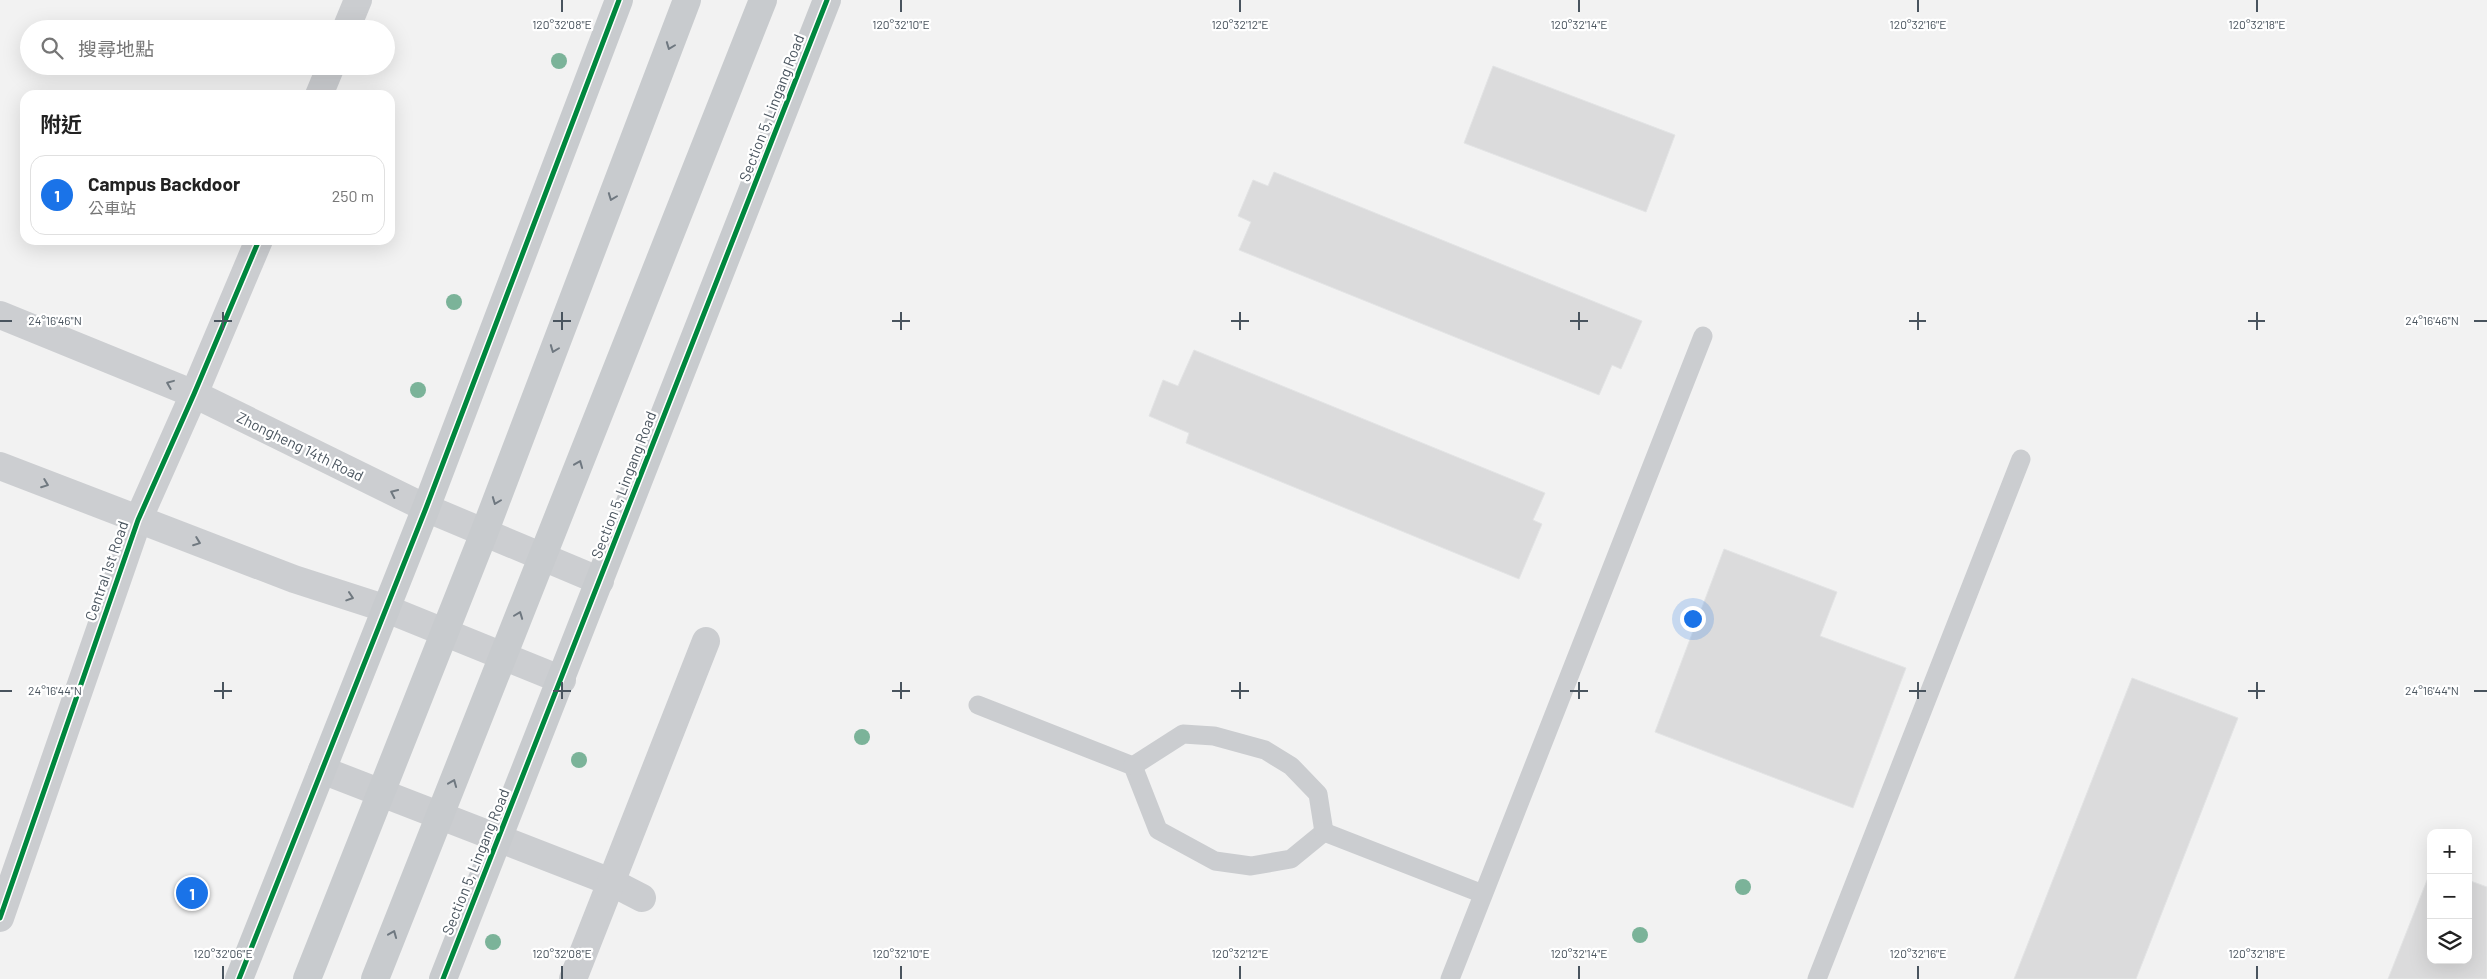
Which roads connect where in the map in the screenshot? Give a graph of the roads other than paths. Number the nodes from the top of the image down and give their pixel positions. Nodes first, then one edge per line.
1 (358, 0) edge
2 (619, 0) edge
3 (687, 0) edge
4 (764, 0) edge
5 (827, 0) edge
6 (350, 20) edge
7 (327, 75) edge
8 (321, 90) edge
9 (256, 245) edge
10 (0, 315) edge
11 (1702, 336) dead end
12 (194, 394) junction
13 (2021, 460) dead end
14 (0, 466) edge
15 (426, 508) junction
16 (138, 520) junction
17 (484, 533) junction
18 (542, 557) junction
19 (600, 581) junction
20 (386, 609) junction
21 (445, 632) junction
22 (706, 640) dead end
23 (503, 656) junction
24 (562, 680) junction
25 (978, 705) dead end
26 (1133, 766) junction
27 (322, 770) junction
28 (381, 793) junction
29 (440, 816) junction
30 (1324, 832) junction
31 (499, 839) junction
32 (611, 882) junction
33 (1484, 894) junction
34 (642, 898) dead end
35 (0, 918) edge
36 (239, 979) edge
37 (307, 979) edge
38 (374, 979) edge
39 (443, 979) edge
40 (573, 979) edge
41 (1450, 979) edge
42 (1817, 979) edge

1 - 6 street
2 - 15 main road
3 -> 17 main road
18 -> 4 main road
5 - 19 main road, Section 5, Lingang Road
7 - 8 street
9 - 12 street, Central 1st Road
12 -> 10 street, Zhongheng 14th Road
11 - 33 lane
15 -> 12 street, Zhongheng 14th Road
12 - 16 street, Central 1st Road
13 - 42 lane
14 -> 16 street
15 - 17 street, Zhongheng 14th Road
15 - 20 main road
16 -> 20 street
16 - 35 street, Central 1st Road
17 - 18 street, Zhongheng 14th Road
17 - 21 main road
18 - 19 street, Zhongheng 14th Road
23 -> 18 main road
19 - 24 main road, Section 5, Lingang Road
20 - 21 street
20 - 27 main road
21 - 23 street
21 - 28 main road
22 - 32 street
23 - 24 street
29 -> 23 main road
24 - 31 main road, Section 5, Lingang Road
25 - 26 lane
26 - 30 lane
26 - 30 lane
27 - 28 street
27 - 36 main road
28 - 29 street
28 - 37 main road
29 - 31 street
38 -> 29 main road
30 - 33 lane
31 - 32 street
31 - 39 main road, Section 5, Lingang Road
32 - 34 street
32 - 40 street
33 - 41 lane

